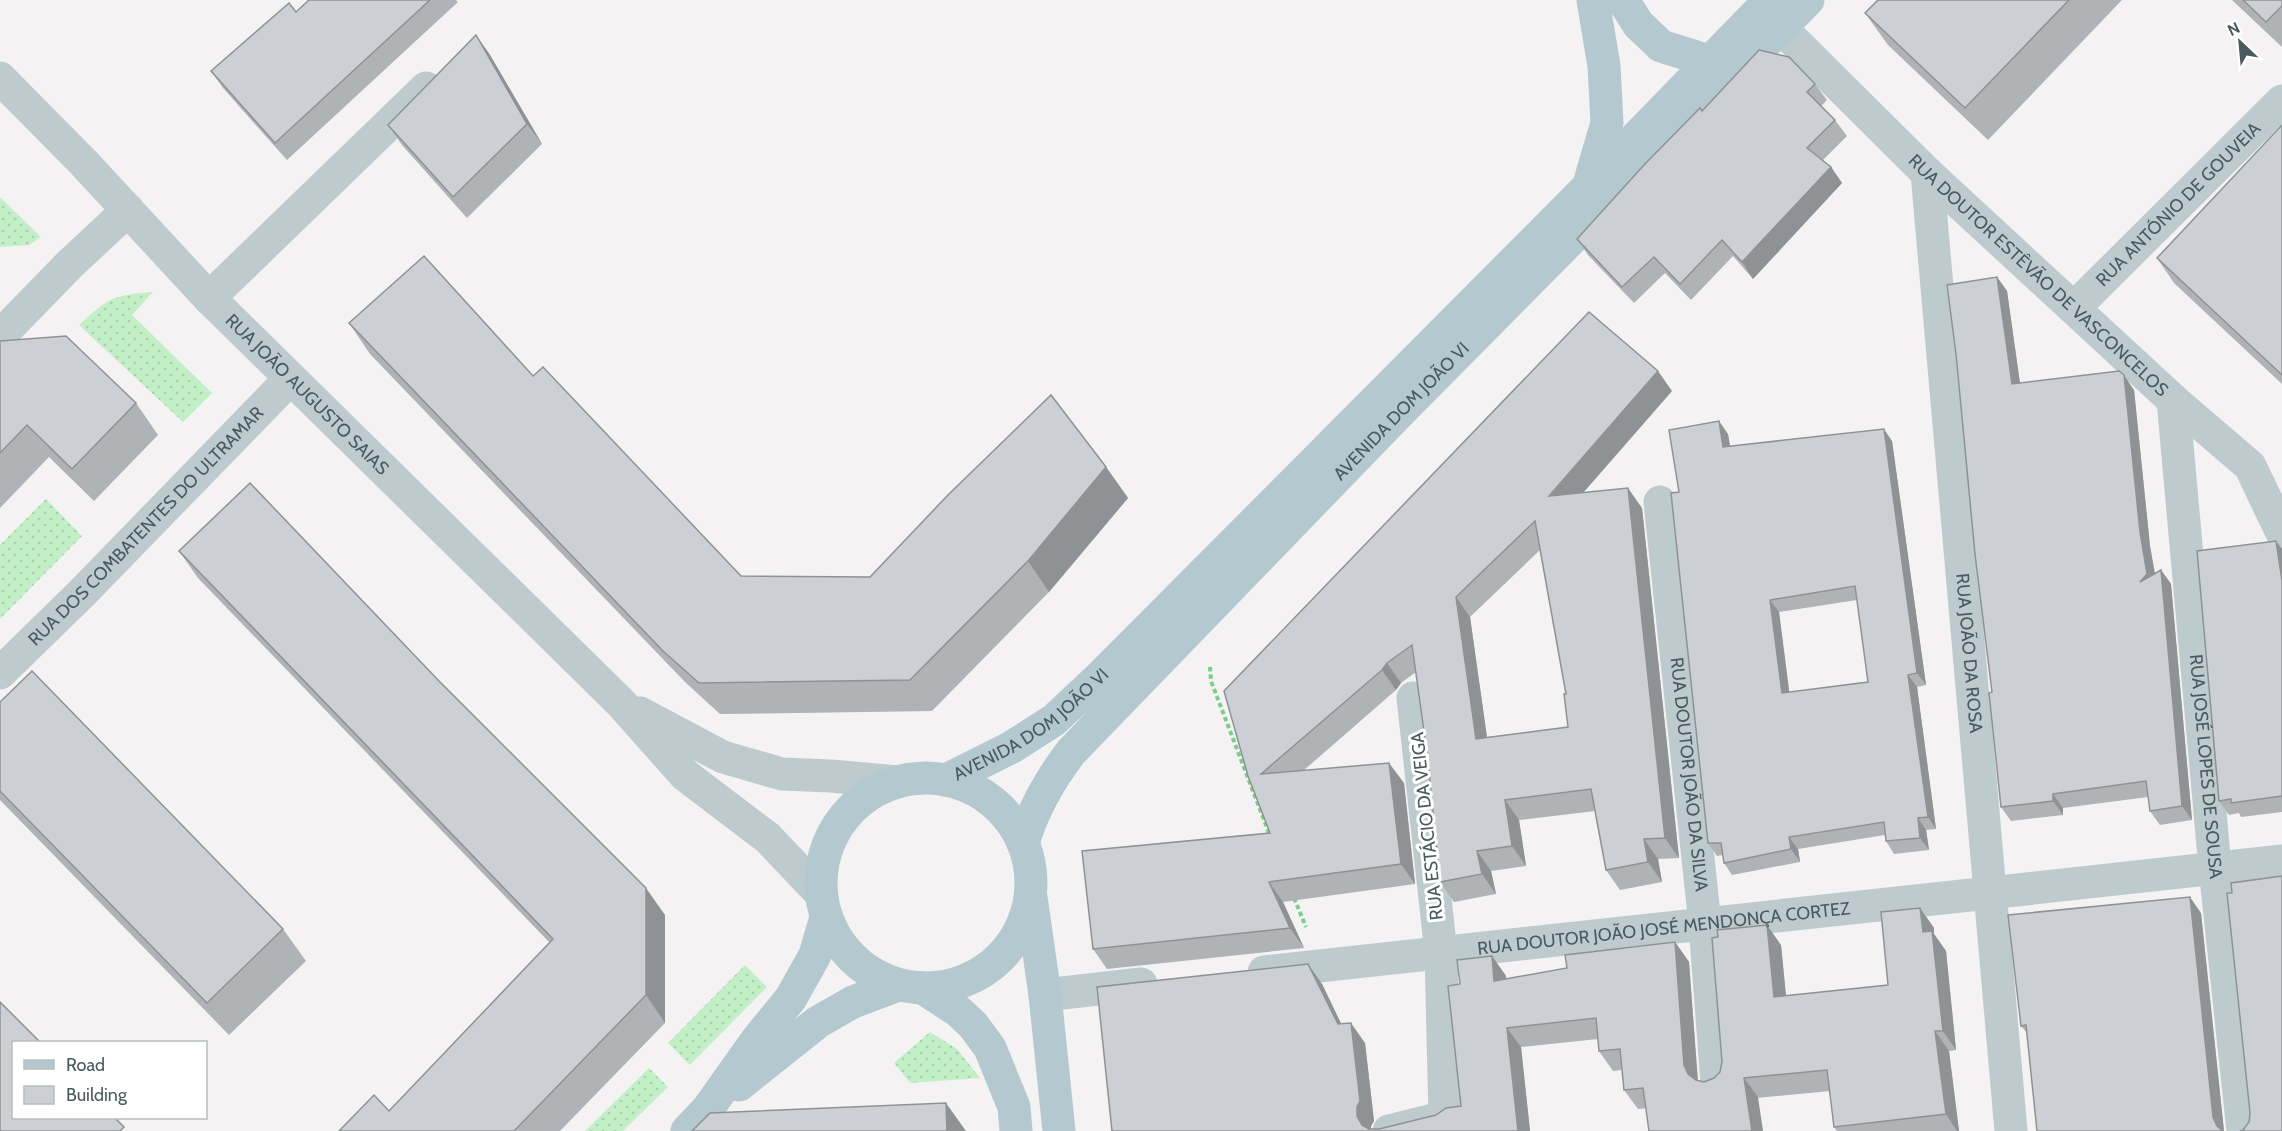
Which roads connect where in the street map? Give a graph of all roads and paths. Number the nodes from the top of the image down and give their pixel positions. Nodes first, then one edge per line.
1 (1593, 0) edge
2 (1623, 0) edge
3 (1808, 0) edge
4 (1775, 14) edge
5 (1709, 61) junction
6 (446, 68) edge
7 (0, 78) edge
8 (2282, 101) edge
9 (1927, 173) junction
10 (1589, 186) junction
11 (128, 210) junction
12 (209, 298) junction
13 (2074, 308) junction
14 (0, 336) edge
15 (290, 379) junction
16 (2173, 400) junction
17 (1660, 502) dead end
18 (2282, 533) edge
19 (1210, 662) dead end
20 (0, 673) edge
21 (1413, 698) edge
22 (621, 703) junction
23 (946, 780) junction
24 (898, 782) junction
25 (1023, 843) junction
26 (1274, 846) edge
27 (2282, 861) edge
28 (2215, 868) junction
29 (1291, 889) edge
30 (1031, 892) junction
31 (1990, 893) junction
32 (823, 906) junction
33 (1705, 924) junction
34 (1441, 953) junction
35 (1320, 966) junction
36 (1240, 974) edge
37 (1171, 981) edge
38 (910, 987) junction
39 (1045, 995) junction
40 (1717, 1083) edge
41 (697, 1120) edge
42 (1016, 1131) edge
43 (1059, 1131) edge
44 (1389, 1131) edge
45 (2010, 1131) edge
46 (2243, 1131) edge

1 - 10 main road
2 - 5 main road
3 - 4 main road, AVENIDA DOM JOÃO VI
4 - 5 main road, AVENIDA DOM JOÃO VI
4 - 9 street, RUA DOUTOR ESTÊVÃO DE VASCONCELOS
4 - 25 main road, AVENIDA DOM JOÃO VI
5 - 10 main road, AVENIDA DOM JOÃO VI
6 - 12 street
7 - 11 street, RUA JOÃO AUGUSTO SAIAS
8 - 13 street, RUA ANTÓNIO DE GOUVEIA
9 - 13 street, RUA DOUTOR ESTÊVÃO DE VASCONCELOS
9 - 31 street, RUA JOÃO DA ROSA
10 - 23 main road, AVENIDA DOM JOÃO VI
11 - 12 street, RUA JOÃO AUGUSTO SAIAS
11 - 14 street
12 - 15 street, RUA JOÃO AUGUSTO SAIAS
13 - 16 street, RUA DOUTOR ESTÊVÃO DE VASCONCELOS
15 - 20 street, RUA DOS COMBATENTES DO ULTRAMAR
15 - 22 street, RUA JOÃO AUGUSTO SAIAS
16 - 18 street, RUA DOUTOR ESTÊVÃO DE VASCONCELOS
16 - 28 street, RUA JOSÉ LOPES DE SOUSA
17 - 33 street, RUA DOUTOR JOÃO DA SILVA
19 - 26 path
21 - 34 street, RUA ESTÁCIO DA VEIGA
22 - 24 street
22 - 32 street
23 - 24 main road
23 - 25 main road
24 - 32 main road
25 - 30 main road
27 - 28 street, RUA DOUTOR JOÃO JOSÉ MENDONÇA CORTEZ
28 - 31 street, RUA DOUTOR JOÃO JOSÉ MENDONÇA CORTEZ
28 - 46 street, RUA JOSÉ LOPES DE SOUSA
29 - 35 path
30 - 38 main road
30 - 39 main road
31 - 33 street, RUA DOUTOR JOÃO JOSÉ MENDONÇA CORTEZ
31 - 45 street, RUA JOÃO DA ROSA
32 - 38 main road
32 - 41 main road
33 - 34 street, RUA DOUTOR JOÃO JOSÉ MENDONÇA CORTEZ
33 - 40 street, RUA DOUTOR JOÃO DA SILVA
34 - 35 street, RUA DOUTOR JOÃO JOSÉ MENDONÇA CORTEZ
34 - 44 street, RUA ESTÁCIO DA VEIGA
35 - 36 street, RUA DOUTOR JOÃO JOSÉ MENDONÇA CORTEZ
37 - 39 street
38 - 41 main road
38 - 42 main road
39 - 43 main road

